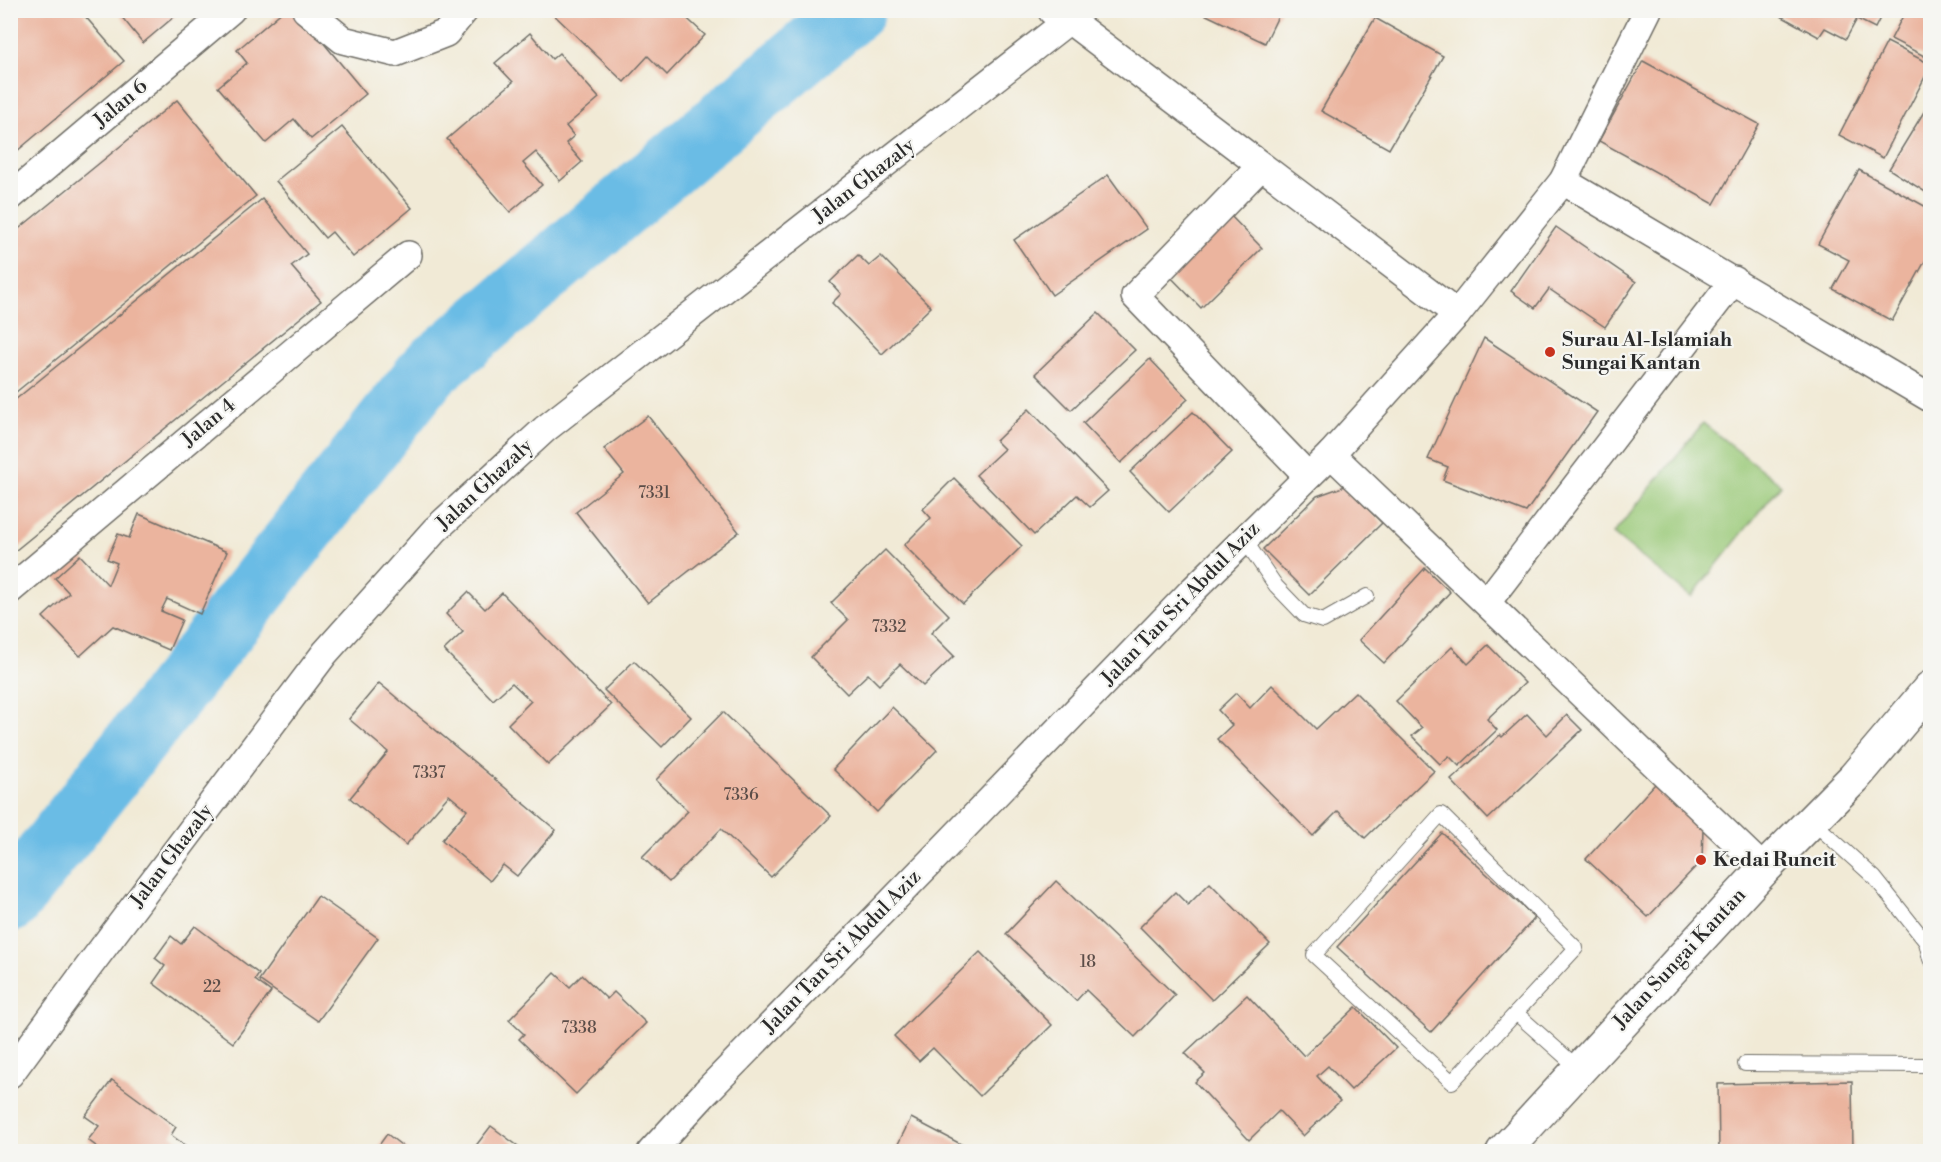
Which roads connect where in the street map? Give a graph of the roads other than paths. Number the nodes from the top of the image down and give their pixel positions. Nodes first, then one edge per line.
1 (231, 10) edge
2 (306, 10) edge
3 (465, 10) edge
4 (1648, 10) edge
5 (1065, 14) edge
6 (1261, 166) junction
7 (1563, 181) junction
8 (10, 196) edge
9 (408, 255) dead end
10 (1734, 280) junction
11 (1457, 314) junction
12 (1930, 398) edge
13 (1331, 454) junction
14 (1308, 476) junction
15 (1244, 539) junction
16 (10, 590) edge
17 (1367, 596) dead end
18 (1487, 602) junction
19 (1930, 688) edge
20 (1812, 821) junction
21 (1764, 869) junction
22 (1930, 959) edge
23 (1516, 1013) junction
24 (1745, 1064) dead end
25 (1930, 1065) edge
26 (1580, 1069) junction
27 (10, 1074) edge
28 (651, 1152) edge
29 (1503, 1152) edge

1 - 8 street, Jalan 6
2 - 3 street
4 - 7 street, Jalan Tan Sri Abdul Aziz
5 - 6 street
5 - 27 street, Jalan Ghazaly
6 - 11 street
6 - 14 street
7 - 10 street
7 - 11 street, Jalan Tan Sri Abdul Aziz
9 - 16 street, Jalan 4
10 - 12 street
10 - 18 street
11 - 13 street, Jalan Tan Sri Abdul Aziz
13 - 14 street, Jalan Tan Sri Abdul Aziz
13 - 18 street
14 - 15 street, Jalan Tan Sri Abdul Aziz
15 - 17 lane
15 - 28 street, Jalan Tan Sri Abdul Aziz
18 - 21 street
19 - 20 main road, Jalan Sungai Kantan
20 - 21 main road, Jalan Sungai Kantan
20 - 22 lane
21 - 26 main road, Jalan Sungai Kantan
23 - 23 lane
23 - 26 lane
24 - 25 lane
26 - 29 main road, Jalan Sungai Kantan

